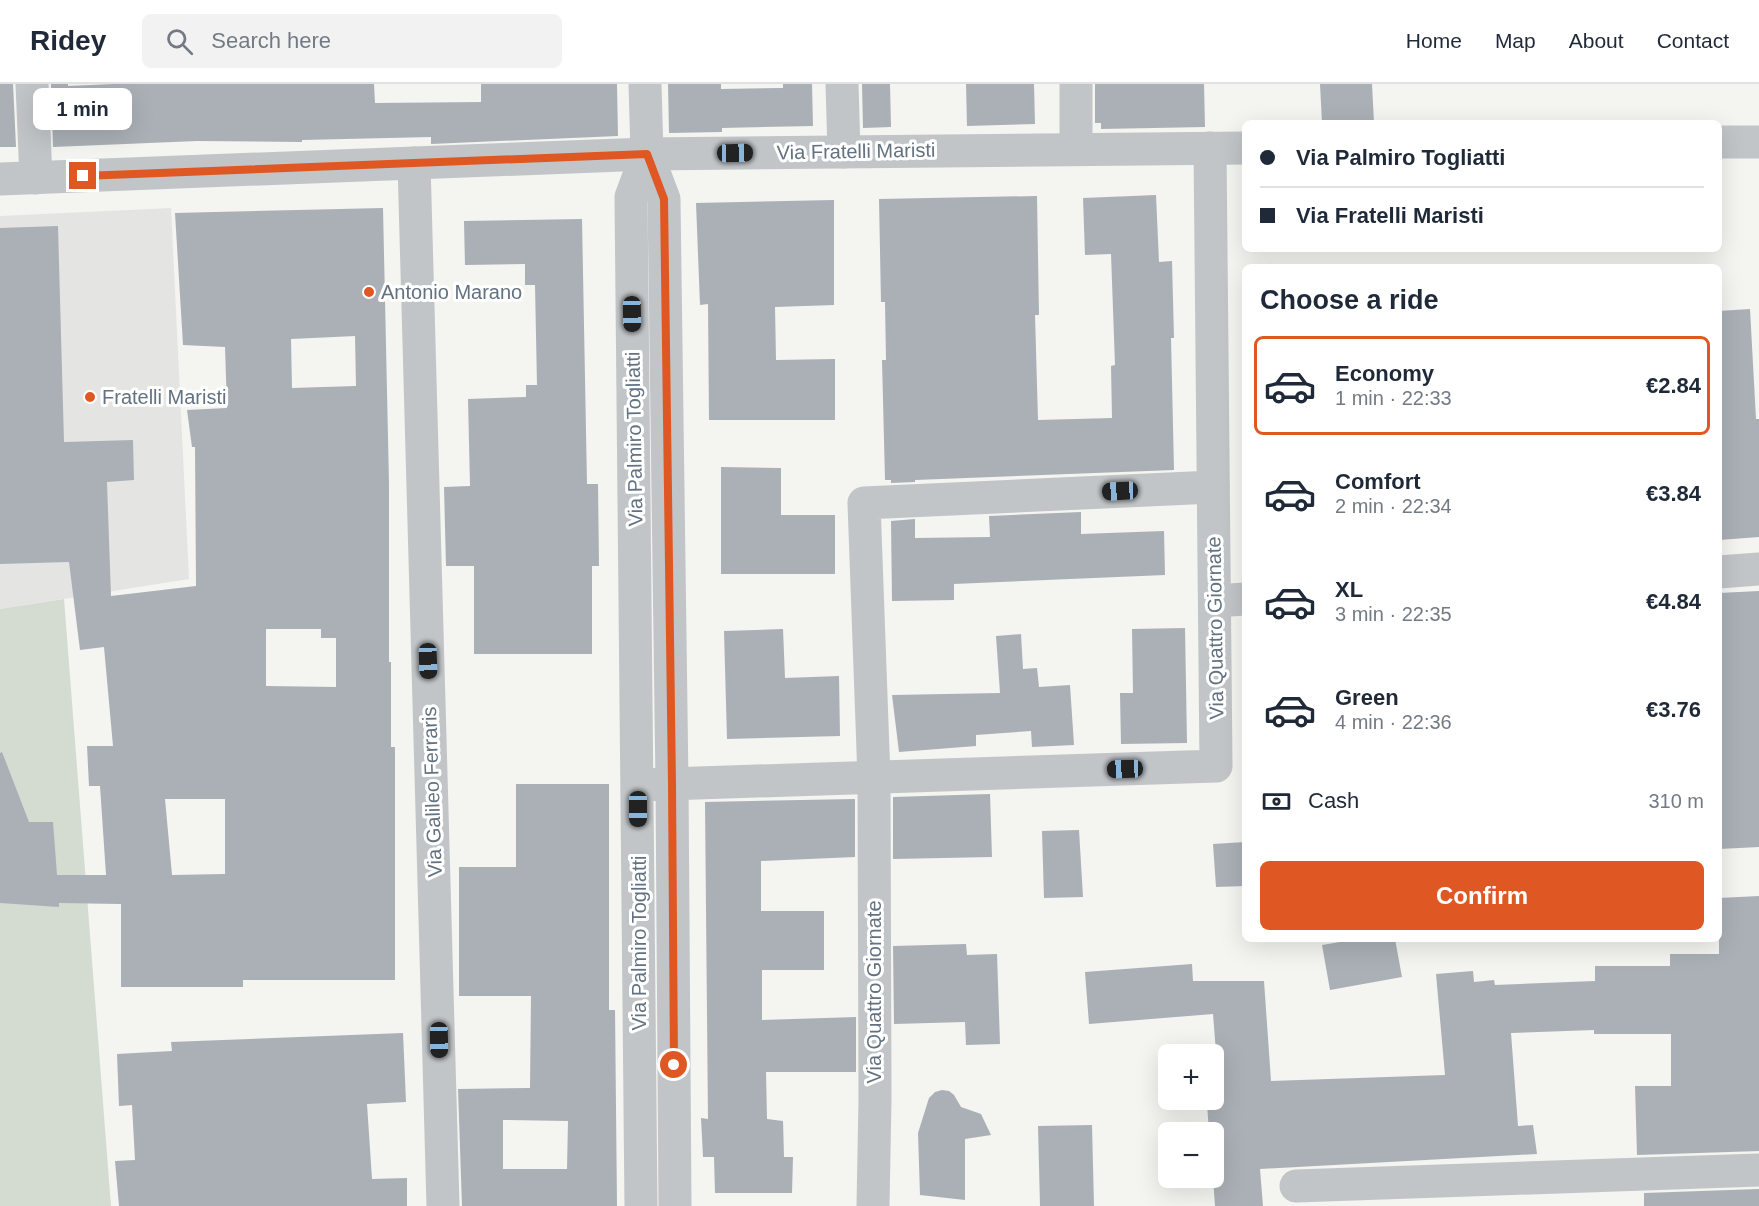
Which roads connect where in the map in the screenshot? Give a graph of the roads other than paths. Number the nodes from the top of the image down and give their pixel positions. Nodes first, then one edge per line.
1 (32, 84) edge
2 (645, 84) edge
3 (842, 84) edge
4 (1076, 84) edge
5 (1722, 142) edge
6 (1759, 142) edge
7 (1210, 148) junction
8 (1242, 148) edge
9 (1076, 149) junction
10 (844, 152) junction
11 (647, 154) junction
12 (414, 163) junction
13 (36, 178) junction
14 (0, 179) edge
15 (1213, 487) junction
16 (1759, 569) edge
17 (1722, 572) edge
18 (1230, 600) edge
19 (874, 778) junction
20 (672, 784) junction
21 (638, 785) junction
22 (1759, 1170) edge
23 (1296, 1186) dead end
24 (443, 1206) edge
25 (641, 1206) edge
26 (675, 1206) edge
27 (873, 1206) edge

1 - 13 street
2 - 11 street
3 - 10 street
4 - 9 street
5 - 6 street
7 - 8 street, Via Fratelli Maristi
7 - 9 street, Via Fratelli Maristi
7 - 15 street, Via Quattro Giornate
9 - 10 street, Via Fratelli Maristi
10 - 11 street, Via Fratelli Maristi
11 - 12 street, Via Fratelli Maristi
11 - 20 street, Via Palmiro Togliatti
11 - 21 street, Via Palmiro Togliatti
12 - 13 street, Via Fratelli Maristi
12 - 24 street, Via Galileo Ferraris
13 - 14 street, Via Fratelli Maristi
15 - 18 street, Via Quattro Giornate
15 - 19 street
16 - 17 street
18 - 19 street, Via Quattro Giornate
19 - 20 street, Via Quattro Giornate
19 - 27 street, Via Quattro Giornate
20 - 21 street, Via Quattro Giornate
20 - 26 street, Via Palmiro Togliatti
21 - 25 street, Via Palmiro Togliatti
22 - 23 street

